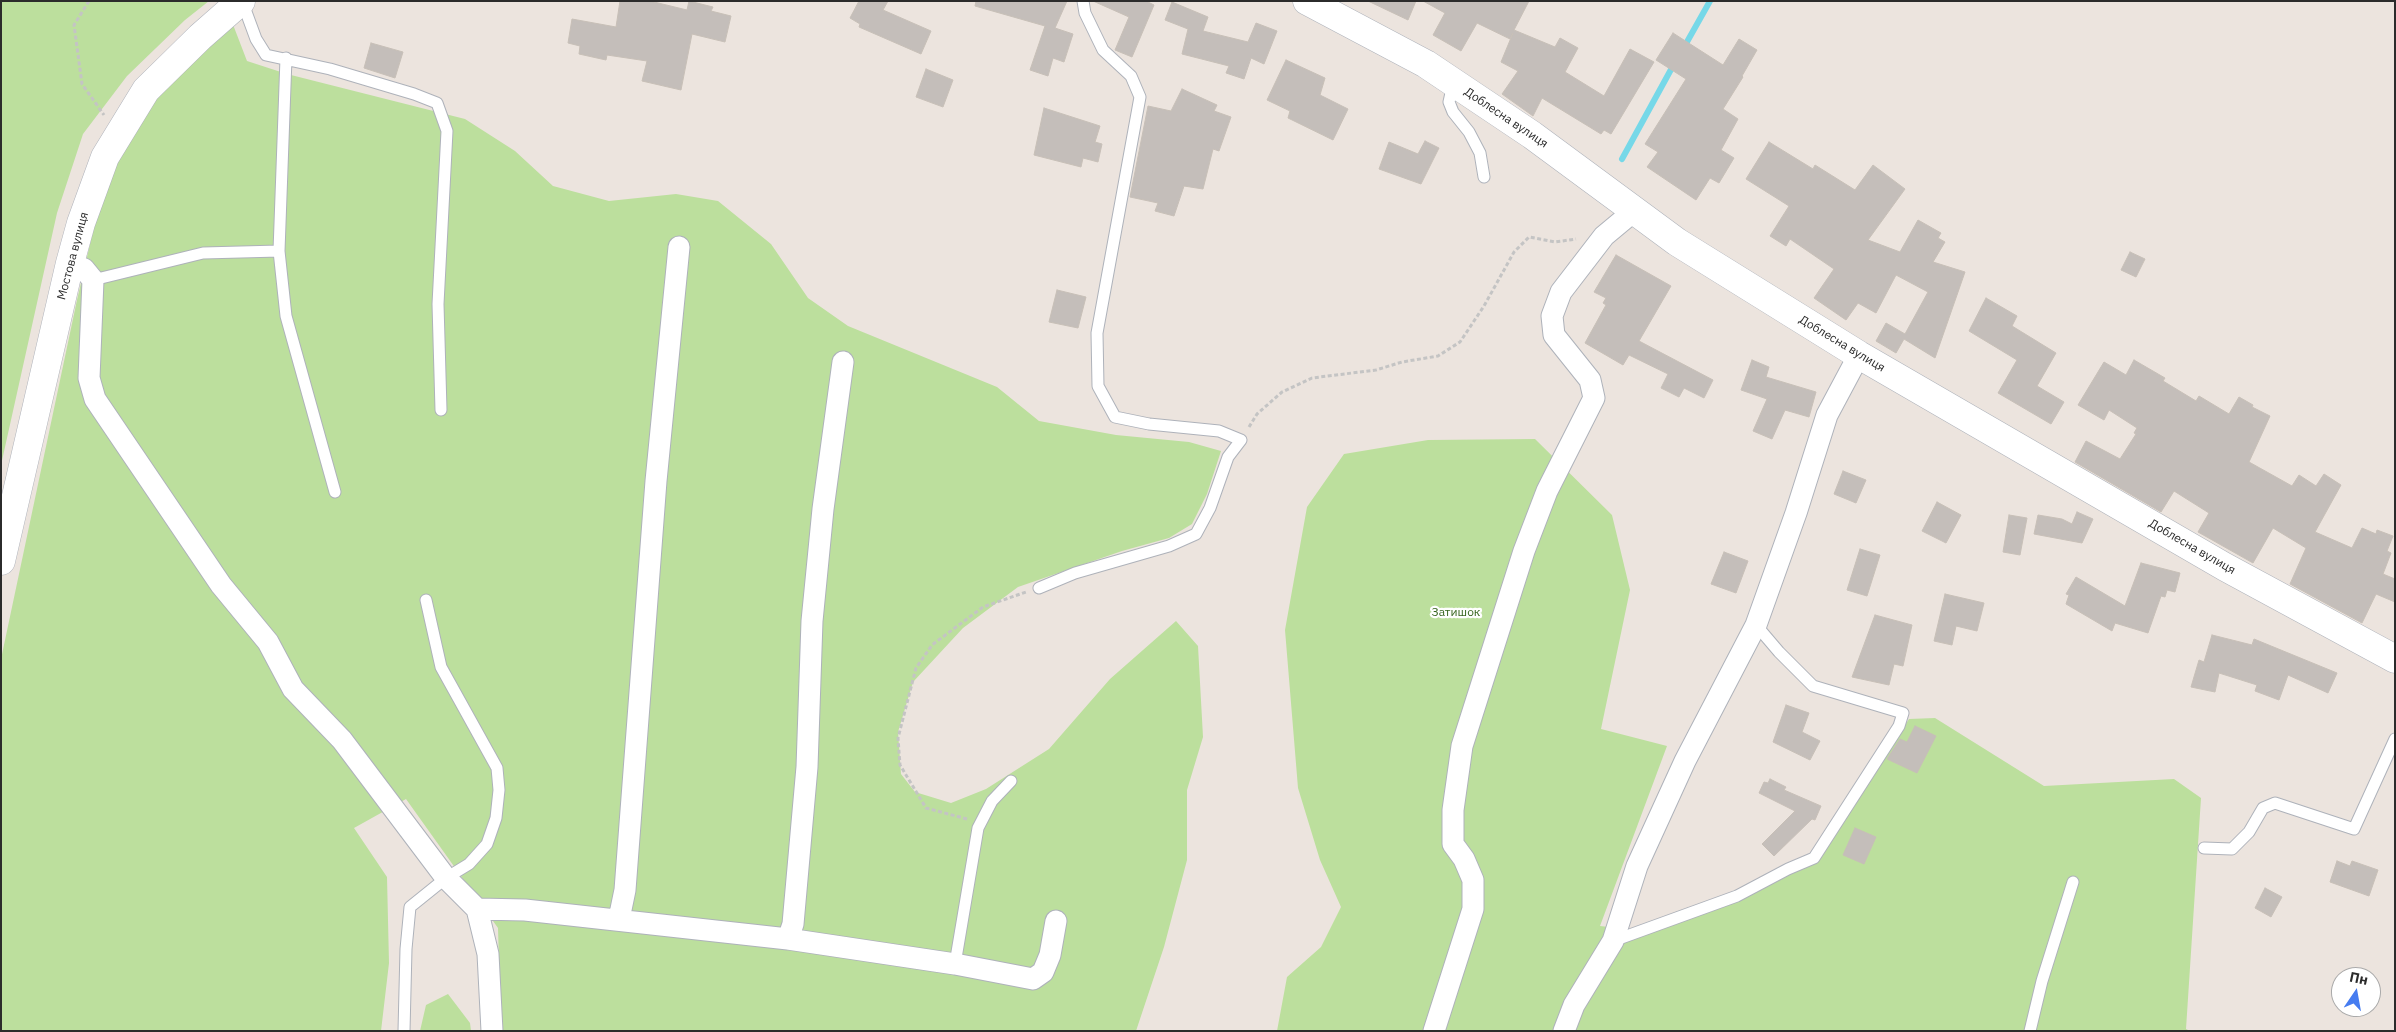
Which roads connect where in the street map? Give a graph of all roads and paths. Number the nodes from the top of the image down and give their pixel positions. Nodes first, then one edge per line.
1 (89, 1) edge
2 (242, 1) edge
3 (1083, 1) edge
4 (1307, 1) edge
5 (286, 58) junction
6 (1453, 82) junction
7 (118, 134) junction
8 (1484, 177) dead end
9 (1634, 211) junction
10 (1604, 236) junction
11 (679, 246) dead end
12 (279, 251) junction
13 (70, 263) junction
14 (93, 280) junction
15 (1859, 355) junction
16 (842, 362) dead end
17 (440, 410) dead end
18 (1241, 440) junction
19 (335, 492) dead end
20 (1, 561) edge
21 (1038, 588) joint
22 (426, 600) dead end
23 (1756, 625) junction
24 (2395, 659) edge
25 (2395, 739) edge
26 (1010, 782) dead end
27 (978, 828) junction
28 (2204, 848) dead end
29 (446, 878) junction
30 (2073, 882) dead end
31 (477, 909) junction
32 (618, 919) junction
33 (1056, 921) dead end
34 (788, 939) junction
35 (1613, 941) junction
36 (955, 964) junction
37 (404, 1031) edge
38 (492, 1031) edge
39 (1434, 1031) edge
40 (1564, 1031) edge
41 (2030, 1031) edge

1 - 7 path
2 - 5 lane
2 - 7 street, Мостова вулиця
3 - 18 lane
4 - 6 street, Доблесна вулиця
5 - 12 lane
5 - 17 lane
6 - 8 lane
6 - 9 street, Доблесна вулиця
7 - 13 street, Мостова вулиця
9 - 10 street
9 - 15 street, Доблесна вулиця
10 - 18 path
10 - 39 street
11 - 32 street
12 - 14 lane
12 - 19 lane
13 - 14 street
13 - 20 street, Мостова вулиця
14 - 29 street
15 - 23 street
15 - 24 street, Доблесна вулиця
16 - 34 street
18 - 21 lane
21 - 27 path
22 - 29 lane
23 - 35 street
23 - 35 lane
25 - 28 lane
26 - 27 lane
27 - 36 lane
29 - 31 street
29 - 37 lane
30 - 41 lane
31 - 32 street
31 - 38 street
32 - 34 street
33 - 36 street
34 - 36 street
35 - 40 street

